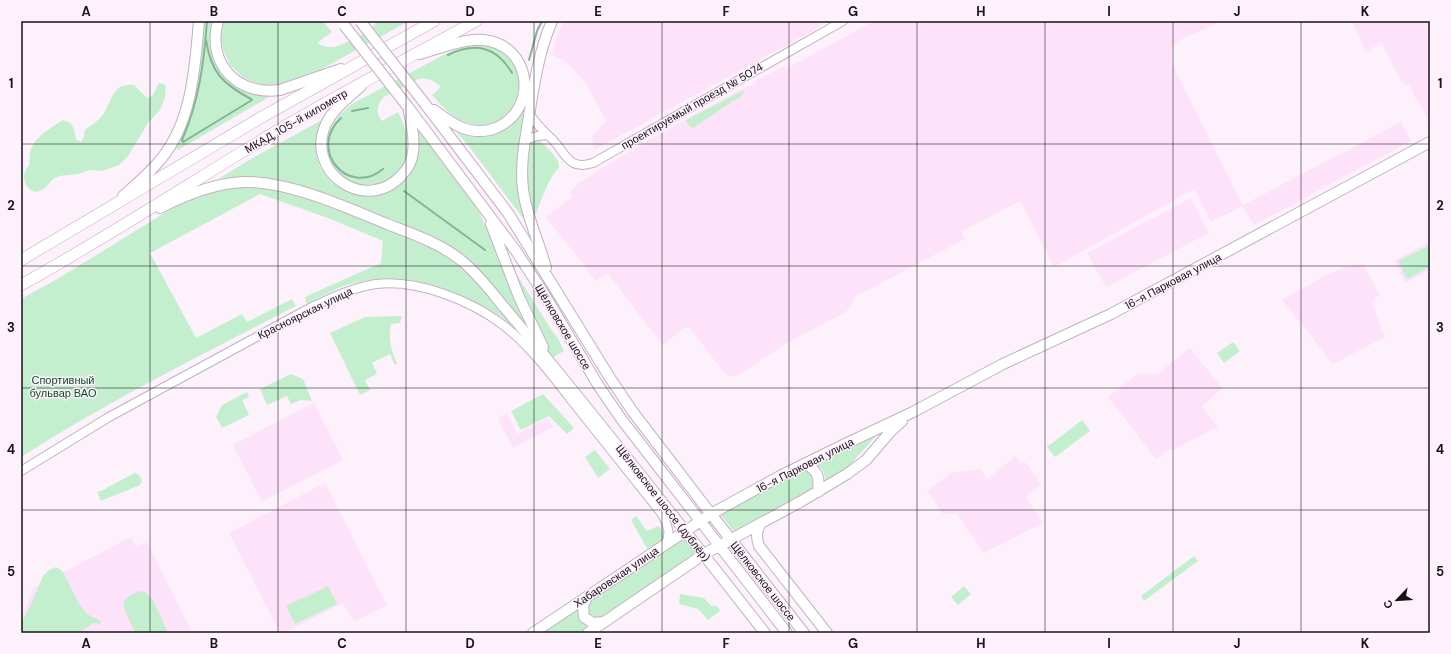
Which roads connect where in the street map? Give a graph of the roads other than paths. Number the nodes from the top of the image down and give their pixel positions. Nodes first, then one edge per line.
1 (199, 21) edge
2 (218, 21) edge
3 (360, 21) edge
4 (423, 21) edge
5 (434, 21) edge
6 (476, 21) edge
7 (552, 21) edge
8 (843, 21) edge
9 (342, 23) edge
10 (403, 38) junction
11 (413, 56) junction
12 (356, 64) junction
13 (366, 82) junction
14 (423, 102) junction
15 (408, 108) junction
16 (529, 113) junction
17 (547, 135) junction
18 (525, 140) junction
19 (1430, 142) edge
20 (109, 208) junction
21 (485, 209) junction
22 (119, 228) junction
23 (21, 260) edge
24 (548, 278) junction
25 (21, 285) edge
26 (559, 374) junction
27 (913, 412) junction
28 (805, 464) junction
29 (21, 471) edge
30 (818, 492) junction
31 (711, 514) junction
32 (699, 521) junction
33 (761, 523) junction
34 (685, 530) junction
35 (731, 540) junction
36 (665, 544) junction
37 (718, 546) junction
38 (704, 554) junction
39 (588, 596) junction
40 (606, 620) junction
41 (534, 633) edge
42 (588, 633) edge
43 (765, 633) edge
44 (787, 633) edge
45 (804, 633) edge
46 (826, 633) edge

1 - 20 main road
2 - 12 main road
3 - 14 main road, Щёлковское шоссе, bridge
4 - 10 main road
5 - 10 highway, МКАД, 105-й километр
6 - 11 highway, МКАД, 105-й километр
7 - 16 main road
8 - 17 street, проектируемый проезд № 5074
9 - 15 main road, Щёлковское шоссе, bridge
10 - 12 highway, МКАД, 105-й километр
11 - 13 highway, МКАД, 105-й километр
11 - 14 main road
12 - 20 highway, МКАД, 105-й километр
13 - 15 main road
13 - 22 highway, МКАД, 105-й километр
14 - 24 main road, Щёлковское шоссе
15 - 21 main road, Щёлковское шоссе
16 - 17 street, проектируемый проезд № 5074
16 - 18 main road
17 - 18 street
18 - 24 main road
19 - 27 main road, 16-я Парковая улица
20 - 23 highway, МКАД, 105-й километр
21 - 26 main road
21 - 32 main road, Щёлковское шоссе
22 - 25 highway, МКАД, 105-й километр
22 - 26 main road
24 - 31 main road, Щёлковское шоссе
26 - 34 main road, Щёлковское шоссе (дублёр)
27 - 28 main road, 16-я Парковая улица
27 - 30 main road, 16-я Парковая улица
28 - 30 main road
28 - 31 main road, 16-я Парковая улица
29 - 36 street, Красноярская улица
30 - 33 main road, 16-я Парковая улица
31 - 32 main road, 16-я Парковая улица
31 - 35 main road, Щёлковское шоссе
32 - 34 main road, Хабаровская улица
32 - 37 main road, Щёлковское шоссе
33 - 35 main road, 16-я Парковая улица
33 - 46 main road
34 - 36 main road, Хабаровская улица
34 - 38 main road, Щёлковское шоссе (дублёр)
35 - 37 main road, 16-я Парковая улица
35 - 45 main road, Щёлковское шоссе
36 - 39 main road, Хабаровская улица
37 - 38 main road
37 - 44 main road, Щёлковское шоссе
38 - 40 main road
38 - 43 main road, Щёлковское шоссе (дублёр)
39 - 40 main road
39 - 41 main road, Хабаровская улица
40 - 42 main road

